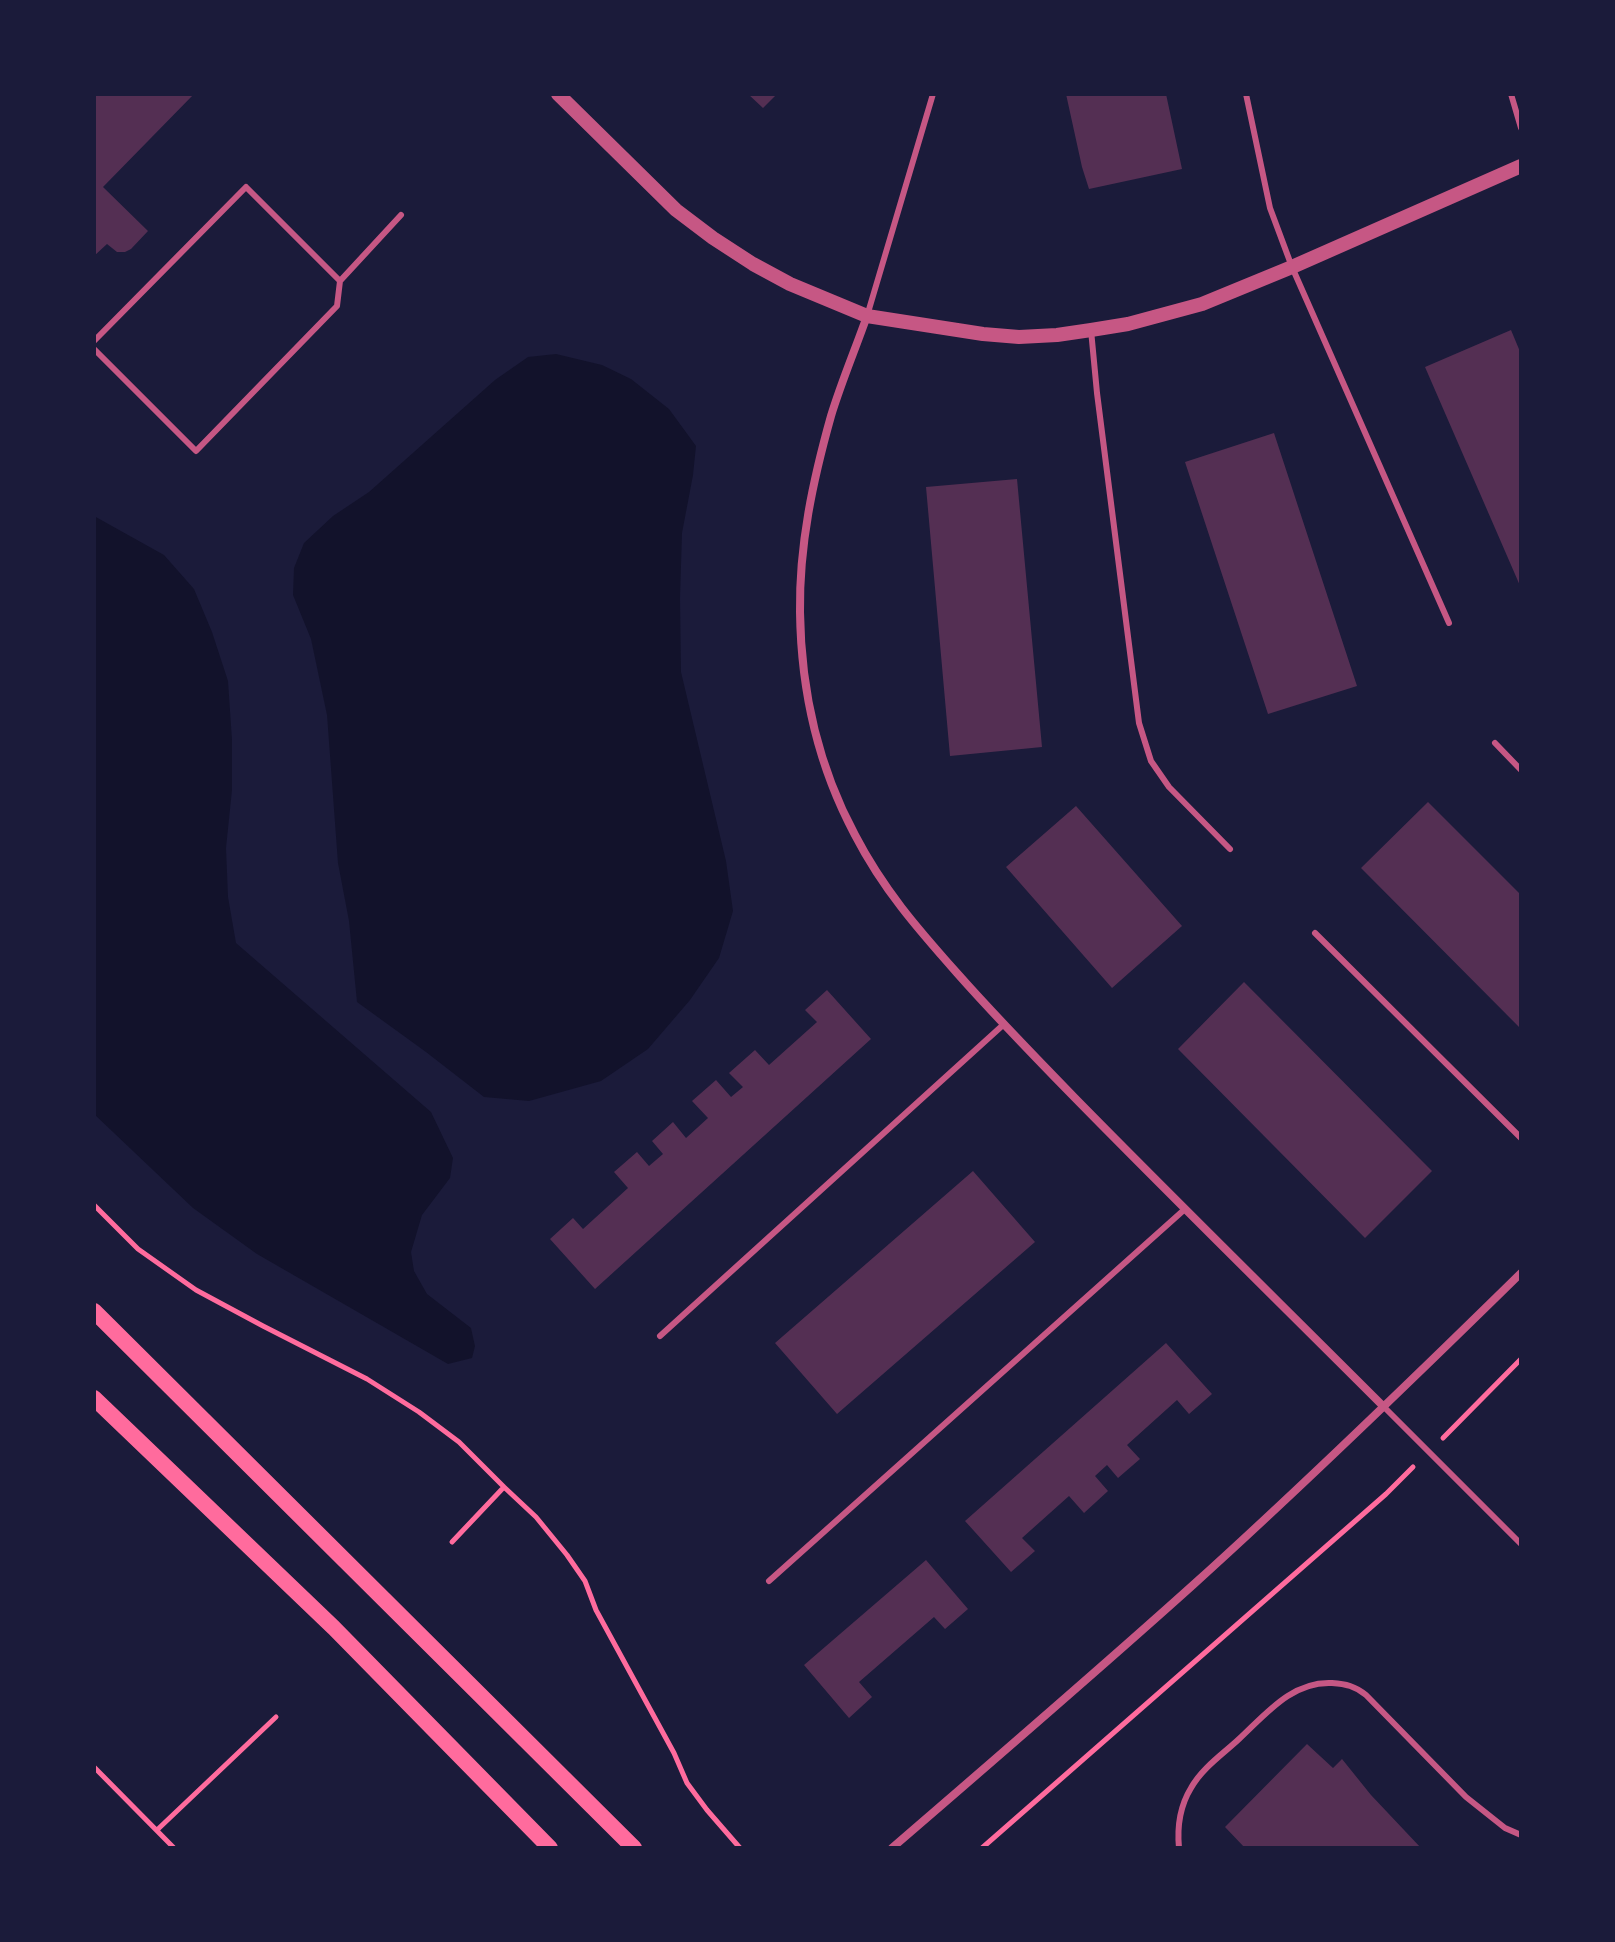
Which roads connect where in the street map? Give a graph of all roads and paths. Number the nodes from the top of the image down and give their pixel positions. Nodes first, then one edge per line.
1 (558, 94) edge
2 (933, 94) edge
3 (1246, 94) edge
4 (1511, 94) edge
5 (1521, 128) edge
6 (1521, 166) edge
7 (401, 215) dead end
8 (1292, 267) junction
9 (340, 281) junction
10 (867, 316) junction
11 (1091, 330) junction
12 (94, 341) edge
13 (94, 349) edge
14 (1449, 623) dead end
15 (1495, 743) dead end
16 (1521, 770) edge
17 (1230, 849) dead end
18 (1315, 933) dead end
19 (1003, 1025) junction
20 (1521, 1138) edge
21 (94, 1205) edge
22 (1185, 1209) junction
23 (1521, 1273) edge
24 (94, 1311) edge
25 (660, 1336) dead end
26 (1521, 1359) edge
27 (94, 1398) edge
28 (1384, 1407) junction
29 (1430, 1451) junction
30 (504, 1487) junction
31 (452, 1542) dead end
32 (1521, 1544) edge
33 (769, 1581) dead end
34 (276, 1717) dead end
35 (94, 1767) edge
36 (157, 1830) junction
37 (1521, 1835) edge
38 (174, 1848) edge
39 (550, 1848) edge
40 (634, 1848) edge
41 (740, 1848) edge
42 (892, 1848) edge
43 (982, 1848) edge
44 (1179, 1848) edge

1 - 10 street
2 - 10 lane
3 - 8 lane
4 - 5 lane
6 - 8 street
7 - 9 lane
8 - 11 street
8 - 14 lane
9 - 12 lane
9 - 13 lane
10 - 11 street
10 - 19 street
11 - 17 lane
15 - 16 lane
18 - 20 lane
19 - 22 street
19 - 25 lane
21 - 30 path
22 - 28 street
22 - 33 lane
23 - 28 street
24 - 40 main road
26 - 29 path
27 - 39 main road
28 - 29 lane
28 - 42 street
29 - 32 lane
29 - 43 path
30 - 31 path
30 - 41 path
34 - 36 path
35 - 36 path
36 - 38 path
37 - 44 lane

